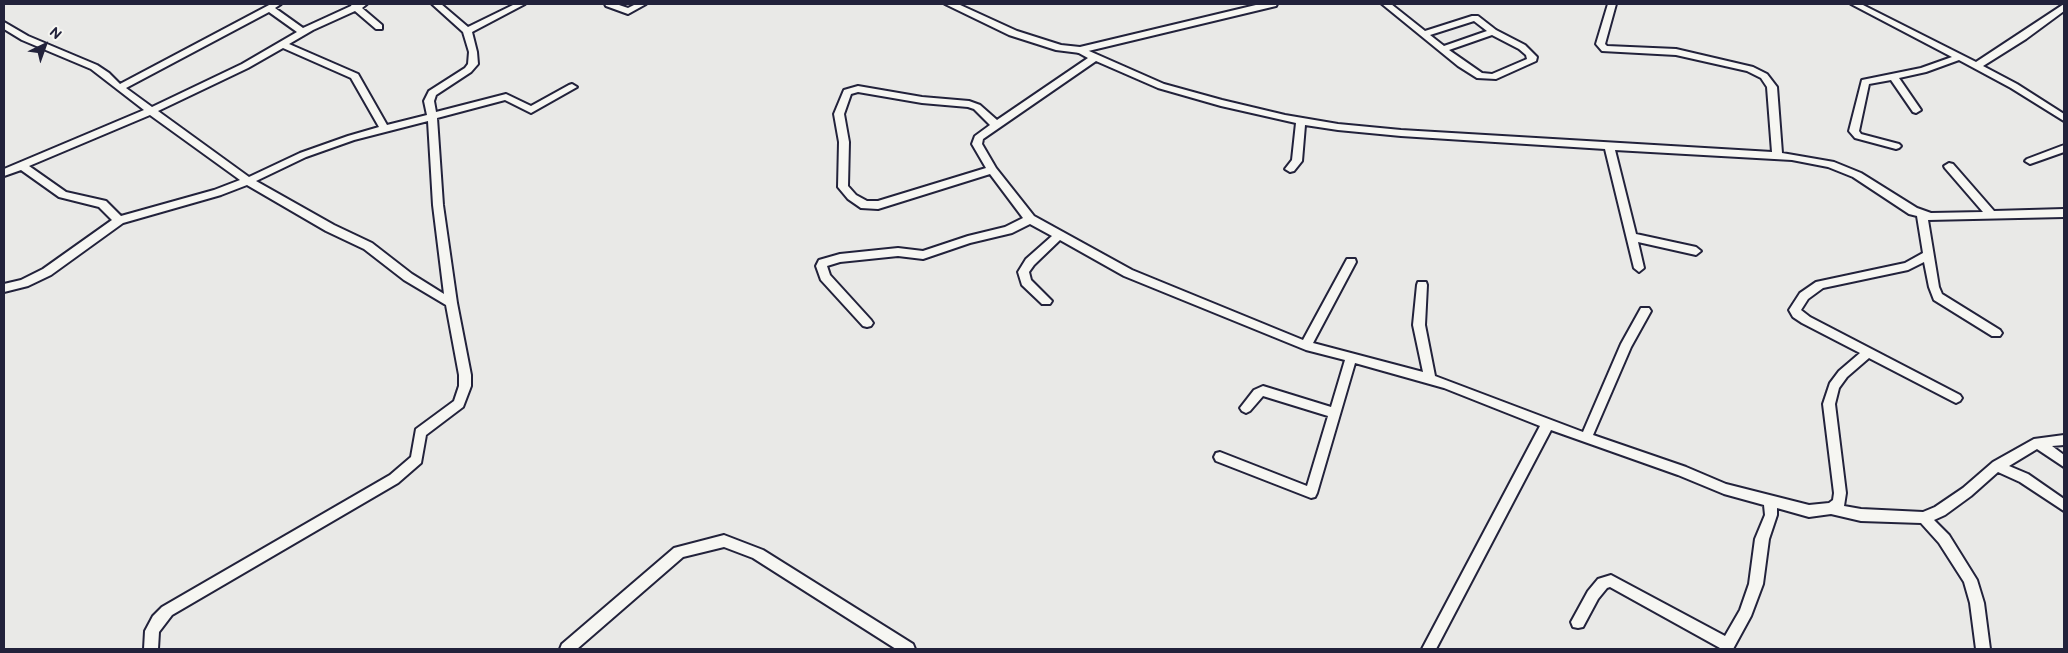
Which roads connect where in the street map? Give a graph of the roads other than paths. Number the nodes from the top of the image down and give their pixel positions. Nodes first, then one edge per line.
1 (436, 4) edge
2 (521, 4) edge
3 (609, 4) edge
4 (642, 4) edge
5 (950, 4) edge
6 (1272, 4) edge
7 (1386, 4) edge
8 (1612, 4) edge
9 (1855, 4) edge
10 (359, 5) edge
11 (273, 6) edge
12 (2064, 7) edge
13 (4, 25) edge
14 (380, 27) dead end
15 (467, 31) junction
16 (303, 32) junction
17 (1493, 32) junction
18 (1424, 34) junction
19 (282, 44) junction
20 (1443, 49) junction
21 (1080, 50) junction
22 (1960, 57) junction
23 (1094, 58) junction
24 (1977, 66) junction
25 (1894, 76) junction
26 (572, 87) dead end
27 (119, 88) junction
28 (1916, 110) dead end
29 (151, 111) junction
30 (432, 115) junction
31 (2064, 118) edge
32 (1301, 121) junction
33 (996, 125) junction
34 (384, 128) junction
35 (1609, 146) junction
36 (1896, 146) dead end
37 (2064, 148) edge
38 (1777, 156) junction
39 (2030, 161) dead end
40 (22, 166) junction
41 (1949, 166) dead end
42 (1290, 169) dead end
43 (992, 170) junction
44 (4, 173) edge
45 (248, 182) junction
46 (2064, 214) edge
47 (1922, 215) junction
48 (1992, 216) junction
49 (1030, 219) junction
50 (119, 220) junction
51 (1059, 235) junction
52 (1631, 238) junction
53 (1696, 251) dead end
54 (1928, 255) junction
55 (1350, 262) dead end
56 (1639, 268) dead end
57 (1422, 286) dead end
58 (4, 288) edge
59 (1046, 301) dead end
60 (451, 303) junction
61 (1645, 311) dead end
62 (867, 323) dead end
63 (1996, 333) dead end
64 (1306, 345) junction
65 (1868, 352) junction
66 (1351, 358) junction
67 (1430, 379) junction
68 (1956, 398) dead end
69 (1246, 408) dead end
70 (1335, 412) junction
71 (1548, 423) junction
72 (1586, 438) junction
73 (2064, 440) edge
74 (2038, 443) junction
75 (1220, 457) dead end
76 (2064, 462) edge
77 (1997, 466) junction
78 (1770, 501) junction
79 (2064, 506) edge
80 (1831, 508) junction
81 (1924, 518) junction
82 (1578, 622) dead end
83 (1727, 647) edge
84 (151, 649) edge
85 (567, 649) edge
86 (908, 649) edge
87 (1428, 649) edge
88 (1983, 649) edge

1 - 15 street
2 - 15 street
3 - 4 street
5 - 21 street
6 - 21 street
7 - 18 street
8 - 38 street
9 - 22 street
10 - 14 street
10 - 16 street
11 - 16 street
11 - 27 street
12 - 24 street
13 - 27 street
15 - 30 street
16 - 19 street
17 - 18 street
17 - 20 street
17 - 20 street
18 - 20 street
19 - 29 street
19 - 34 street
21 - 23 street
22 - 24 street
22 - 25 street
23 - 32 street
23 - 33 street
24 - 31 street
25 - 28 street
25 - 36 street
26 - 30 street
27 - 29 street
29 - 40 street
29 - 45 street
30 - 34 street
30 - 60 street
32 - 35 street
32 - 42 street
33 - 43 street
33 - 43 street
34 - 45 street
35 - 38 street
35 - 52 street
37 - 39 street
38 - 47 street
40 - 44 street
40 - 50 street
41 - 48 street
43 - 49 street
45 - 50 street
45 - 60 street
46 - 48 street
47 - 48 street
47 - 54 street
49 - 51 street
49 - 62 street
50 - 58 street
51 - 59 street
51 - 64 street
52 - 53 street
52 - 56 street
54 - 63 street
54 - 65 street
55 - 64 street
57 - 67 street
60 - 84 street
61 - 72 street
64 - 66 street
65 - 68 street
65 - 80 street
66 - 67 street
66 - 70 street
67 - 71 street
69 - 70 street
70 - 75 street
71 - 72 street
71 - 87 street
72 - 78 street
73 - 74 street
74 - 76 street
74 - 77 street
77 - 79 street
77 - 81 street
78 - 80 street
78 - 83 street
80 - 81 street
81 - 88 street
82 - 83 street
85 - 86 street

